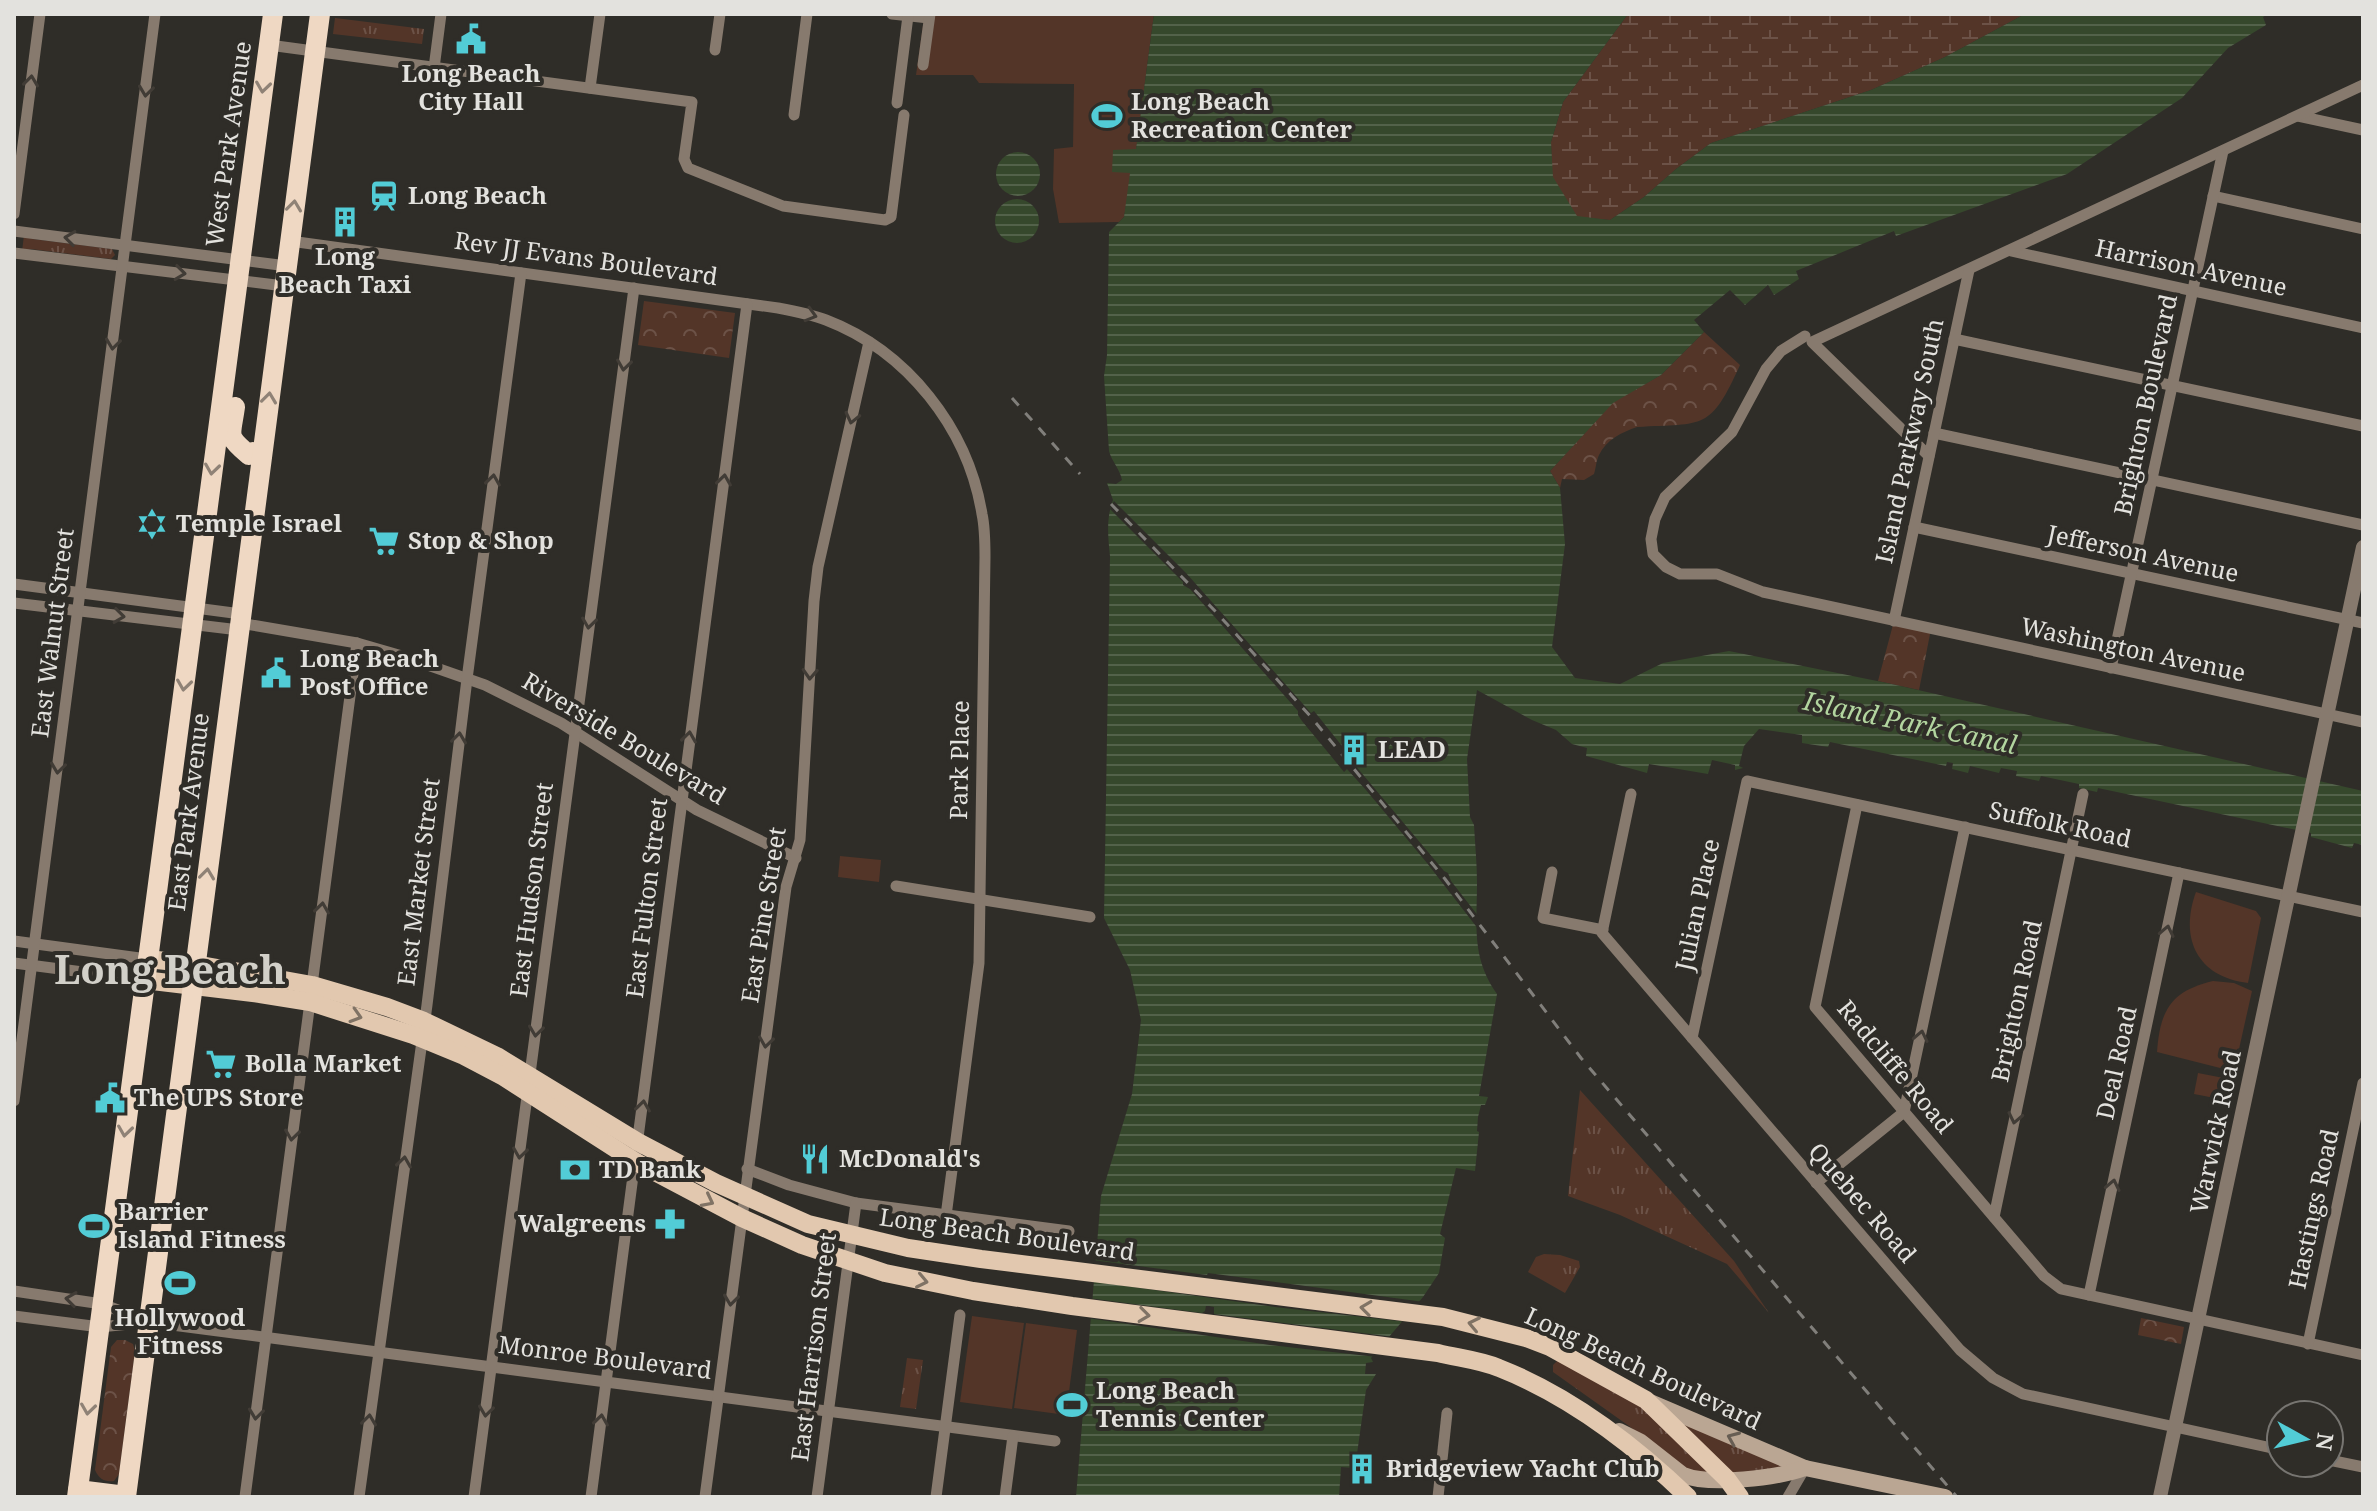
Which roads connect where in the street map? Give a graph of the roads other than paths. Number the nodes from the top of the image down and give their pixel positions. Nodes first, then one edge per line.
1 (40, 14) edge
2 (155, 14) edge
3 (273, 14) edge
4 (320, 14) edge
5 (441, 14) edge
6 (600, 14) edge
7 (720, 14) edge
8 (807, 14) edge
9 (892, 14) edge
10 (908, 16) junction
11 (929, 16) edge
12 (269, 45) junction
13 (715, 50) dead end
14 (315, 52) junction
15 (923, 65) dead end
16 (434, 68) junction
17 (2363, 85) edge
18 (590, 88) junction
19 (897, 103) dead end
20 (794, 115) dead end
21 (904, 115) dead end
22 (2297, 116) junction
23 (2363, 130) edge
24 (2223, 151) junction
25 (2213, 196) junction
26 (14, 214) edge
27 (2363, 229) edge
28 (14, 231) edge
29 (290, 241) junction
30 (126, 245) junction
31 (2011, 251) junction
32 (14, 253) edge
33 (123, 266) junction
34 (239, 270) junction
35 (1969, 270) junction
36 (521, 273) junction
37 (285, 276) junction
38 (634, 288) junction
39 (2193, 291) junction
40 (747, 304) junction
41 (2363, 328) edge
42 (1808, 339) junction
43 (1954, 339) junction
44 (869, 342) junction
45 (227, 362) junction
46 (2172, 385) junction
47 (2363, 426) edge
48 (1934, 433) junction
49 (262, 455) junction
50 (1929, 456) junction
51 (2152, 479) junction
52 (2363, 525) edge
53 (1914, 527) junction
54 (2363, 547) edge
55 (2131, 574) junction
56 (14, 584) edge
57 (81, 593) junction
58 (14, 603) edge
59 (78, 611) junction
60 (193, 616) junction
61 (2347, 620) junction
62 (1894, 621) junction
63 (240, 622) junction
64 (2363, 623) edge
65 (357, 643) junction
66 (2111, 668) junction
67 (467, 679) junction
68 (2327, 714) junction
69 (2363, 722) edge
70 (575, 732) junction
71 (1747, 781) joint
72 (1631, 794) dead end
73 (2083, 794) dead end
74 (681, 799) junction
75 (1857, 805) junction
76 (1965, 827) junction
77 (2071, 850) junction
78 (796, 858) junction
79 (1552, 872) dead end
80 (2179, 873) junction
81 (896, 886) dead end
82 (2288, 896) junction
83 (980, 900) junction
84 (2363, 912) edge
85 (1090, 917) dead end
86 (1603, 930) junction
87 (14, 941) edge
88 (35, 944) junction
89 (147, 959) junction
90 (14, 963) edge
91 (195, 964) junction
92 (32, 966) junction
93 (144, 980) junction
94 (193, 986) junction
95 (311, 993) junction
96 (423, 1030) junction
97 (1692, 1038) junction
98 (2363, 1083) edge
99 (529, 1084) junction
100 (14, 1101) edge
101 (1904, 1112) junction
102 (638, 1142) junction
103 (636, 1162) junction
104 (747, 1169) junction
105 (1816, 1183) junction
106 (744, 1195) junction
107 (856, 1203) junction
108 (946, 1216) junction
109 (1994, 1217) junction
110 (742, 1218) junction
111 (1069, 1231) dead end
112 (851, 1236) junction
113 (847, 1261) junction
114 (14, 1291) edge
115 (2089, 1295) junction
116 (102, 1304) junction
117 (960, 1315) dead end
118 (14, 1316) edge
119 (2198, 1319) junction
120 (149, 1322) junction
121 (100, 1327) junction
122 (266, 1336) junction
123 (2308, 1344) junction
124 (377, 1351) junction
125 (2363, 1355) edge
126 (492, 1365) junction
127 (607, 1381) junction
128 (719, 1395) junction
129 (1646, 1400) junction
130 (828, 1411) junction
131 (1447, 1413) dead end
132 (1595, 1419) junction
133 (945, 1427) junction
134 (2175, 1427) junction
135 (1013, 1436) junction
136 (1055, 1441) dead end
137 (2265, 1447) edge
138 (1805, 1468) junction
139 (1727, 1479) junction
140 (1898, 1492) edge
141 (77, 1494) edge
142 (126, 1497) edge
143 (245, 1497) edge
144 (359, 1497) edge
145 (474, 1497) edge
146 (591, 1497) edge
147 (705, 1497) edge
148 (817, 1497) edge
149 (936, 1497) edge
150 (1005, 1497) edge
151 (1438, 1497) edge
152 (1688, 1497) edge
153 (1740, 1497) edge
154 (1788, 1497) edge
155 (1945, 1497) edge
156 (2160, 1497) edge

26 -> 1 street
2 -> 30 street, East Walnut Street
3 - 12 highway, West Park Avenue
4 - 14 highway
5 - 16 street
6 - 18 street
7 - 13 street
8 - 20 street
9 - 10 street
10 - 11 street
10 - 19 street
11 - 15 street
12 - 14 street
12 -> 34 highway, West Park Avenue
14 - 16 street
29 -> 14 highway
16 - 18 street
17 - 22 street
18 - 21 street
22 - 23 street
22 - 24 street
24 - 25 street, Brighton Boulevard
24 - 31 street
25 - 27 street
25 - 39 street, Brighton Boulevard
30 -> 28 street
29 - 36 street, Rev JJ Evans Boulevard
29 - 37 highway
30 - 33 street, East Walnut Street
30 - 34 street
31 - 35 street
31 - 39 street, Harrison Avenue
32 - 33 street
33 -> 34 street
33 -> 57 street, East Walnut Street
34 - 37 street
34 - 37 street
34 - 45 highway, East Park Avenue
35 - 42 street
35 - 43 street, Island Parkway South
36 - 38 street, Rev JJ Evans Boulevard
67 -> 36 street, East Market Street
49 -> 37 highway, East Park Avenue
38 - 40 street, Rev JJ Evans Boulevard
38 -> 70 street, East Hudson Street
39 - 41 street, Harrison Avenue
39 - 46 street, Brighton Boulevard
40 -> 44 street, Rev JJ Evans Boulevard
74 -> 40 street, East Fulton Street
42 - 50 street
42 - 62 street, Washington Avenue
43 - 46 street
43 - 48 street, Island Parkway South
44 -> 78 street, East Pine Street
44 - 83 street, Park Place
45 - 49 highway
45 -> 60 highway, East Park Avenue
46 - 47 street
46 - 51 street, Brighton Boulevard
48 - 50 street, Island Parkway South
48 - 51 street
49 - 63 highway, East Park Avenue
50 - 53 street, Island Parkway South
51 - 52 street
51 - 55 street, Brighton Boulevard
53 - 55 street, Jefferson Avenue
53 - 62 street, Island Parkway South
54 - 61 street, Warwick Road
55 - 61 street, Jefferson Avenue
55 - 66 street, Brighton Boulevard
56 - 57 street, Riverside Boulevard
57 - 59 street, East Walnut Street
57 - 60 street, Riverside Boulevard
58 - 59 street, Riverside Boulevard
59 -> 60 street, Riverside Boulevard
59 -> 88 street, East Walnut Street
60 - 63 street, Riverside Boulevard
60 -> 89 highway, East Park Avenue
61 - 64 street, Jefferson Avenue
61 - 68 street, Warwick Road
62 - 66 street, Washington Avenue
63 - 65 street, Riverside Boulevard
91 -> 63 highway, East Park Avenue
65 - 67 street, Riverside Boulevard
95 -> 65 street
66 - 68 street, Washington Avenue
67 - 70 street, Riverside Boulevard
96 -> 67 street, East Market Street
68 - 69 street, Washington Avenue
68 - 82 street, Warwick Road
70 - 74 street, Riverside Boulevard
70 -> 99 street, East Hudson Street
71 - 75 street, Suffolk Road
71 - 97 street, Julian Place
72 - 86 street
73 - 77 street, Brighton Road
74 - 78 street, Riverside Boulevard
102 -> 74 street, East Fulton Street
75 - 76 street, Suffolk Road
75 - 101 street, Radcliffe Road
76 - 77 street, Suffolk Road
101 -> 76 street
77 - 80 street, Suffolk Road
77 -> 109 street, Brighton Road
78 -> 104 street, East Pine Street
79 - 86 street
80 - 82 street, Suffolk Road
115 -> 80 street, Deal Road
81 - 83 street
82 - 84 street, Suffolk Road
82 - 119 street, Warwick Road
83 - 85 street
83 - 108 street, Park Place
86 - 97 street, Quebec Road
87 - 88 street, Long Beach Boulevard
88 - 89 street, Long Beach Boulevard
88 - 92 street, East Walnut Street
89 - 91 main road, Long Beach Boulevard
89 - 93 highway, East Park Avenue
90 - 92 street, Long Beach Boulevard
91 - 94 highway, East Park Avenue
91 - 95 main road, Long Beach Boulevard
92 - 93 street, Long Beach Boulevard
92 - 100 street, East Walnut Street
93 - 94 main road, Long Beach Boulevard
93 -> 116 highway, East Park Avenue
94 - 95 main road, Long Beach Boulevard
94 - 120 highway, East Park Avenue
95 - 96 main road, Long Beach Boulevard
95 -> 122 street
96 - 99 main road, Long Beach Boulevard
124 -> 96 street, East Market Street
97 - 105 street, Quebec Road
98 - 123 street, Hastings Road
99 - 102 main road, Long Beach Boulevard
99 - 103 main road, Long Beach Boulevard
99 -> 126 street, East Hudson Street
101 - 105 street
101 - 109 street, Radcliffe Road
102 - 103 street, East Fulton Street
102 - 106 main road, Long Beach Boulevard
103 -> 110 main road, Long Beach Boulevard
103 - 127 street, East Fulton Street
104 - 106 street, East Pine Street
104 - 107 street, Long Beach Boulevard
105 - 134 street, Quebec Road
106 - 110 street, East Pine Street
106 - 112 main road, Long Beach Boulevard
107 - 108 street, Long Beach Boulevard
107 - 112 street, East Harrison Street
108 - 111 street, Long Beach Boulevard
109 - 115 street, Radcliffe Road
110 - 113 main road, Long Beach Boulevard
110 -> 128 street, East Pine Street
112 - 113 street, East Harrison Street
129 -> 112 main road, Long Beach Boulevard
113 - 130 street, East Harrison Street
113 -> 132 main road, Long Beach Boulevard
116 -> 114 street, Monroe Boulevard
115 - 119 street, Radcliffe Road
116 - 120 street, Monroe Boulevard
116 - 121 highway, East Park Avenue
117 - 133 street
118 - 121 street, Monroe Boulevard
119 - 123 street, Radcliffe Road
119 - 134 street, Warwick Road
120 - 121 street, Monroe Boulevard
120 - 122 street, Monroe Boulevard
120 - 142 highway, East Park Avenue
121 -> 141 highway, East Park Avenue
122 - 124 street, Monroe Boulevard
122 -> 143 street
123 - 125 street, Radcliffe Road
124 - 126 street, Monroe Boulevard
144 -> 124 street, East Market Street
126 - 127 street, Monroe Boulevard
126 -> 145 street, East Hudson Street
127 - 128 street, Monroe Boulevard
146 -> 127 street, East Fulton Street
128 - 130 street, Monroe Boulevard
128 - 147 street, East Pine Street
138 -> 129 main road, Long Beach Boulevard
129 - 139 main road
130 - 133 street, Monroe Boulevard
130 - 148 street, East Harrison Street
131 - 151 street
132 - 139 main road, Long Beach Boulevard
132 - 152 main road
133 - 135 street, Monroe Boulevard
133 - 149 street
134 - 137 street, Quebec Road
134 - 156 street, Warwick Road
135 - 136 street, Monroe Boulevard
135 - 150 street
138 - 139 main road, Long Beach Boulevard
138 - 140 main road
138 - 154 street
139 - 153 main road
140 - 155 main road
141 - 142 highway

